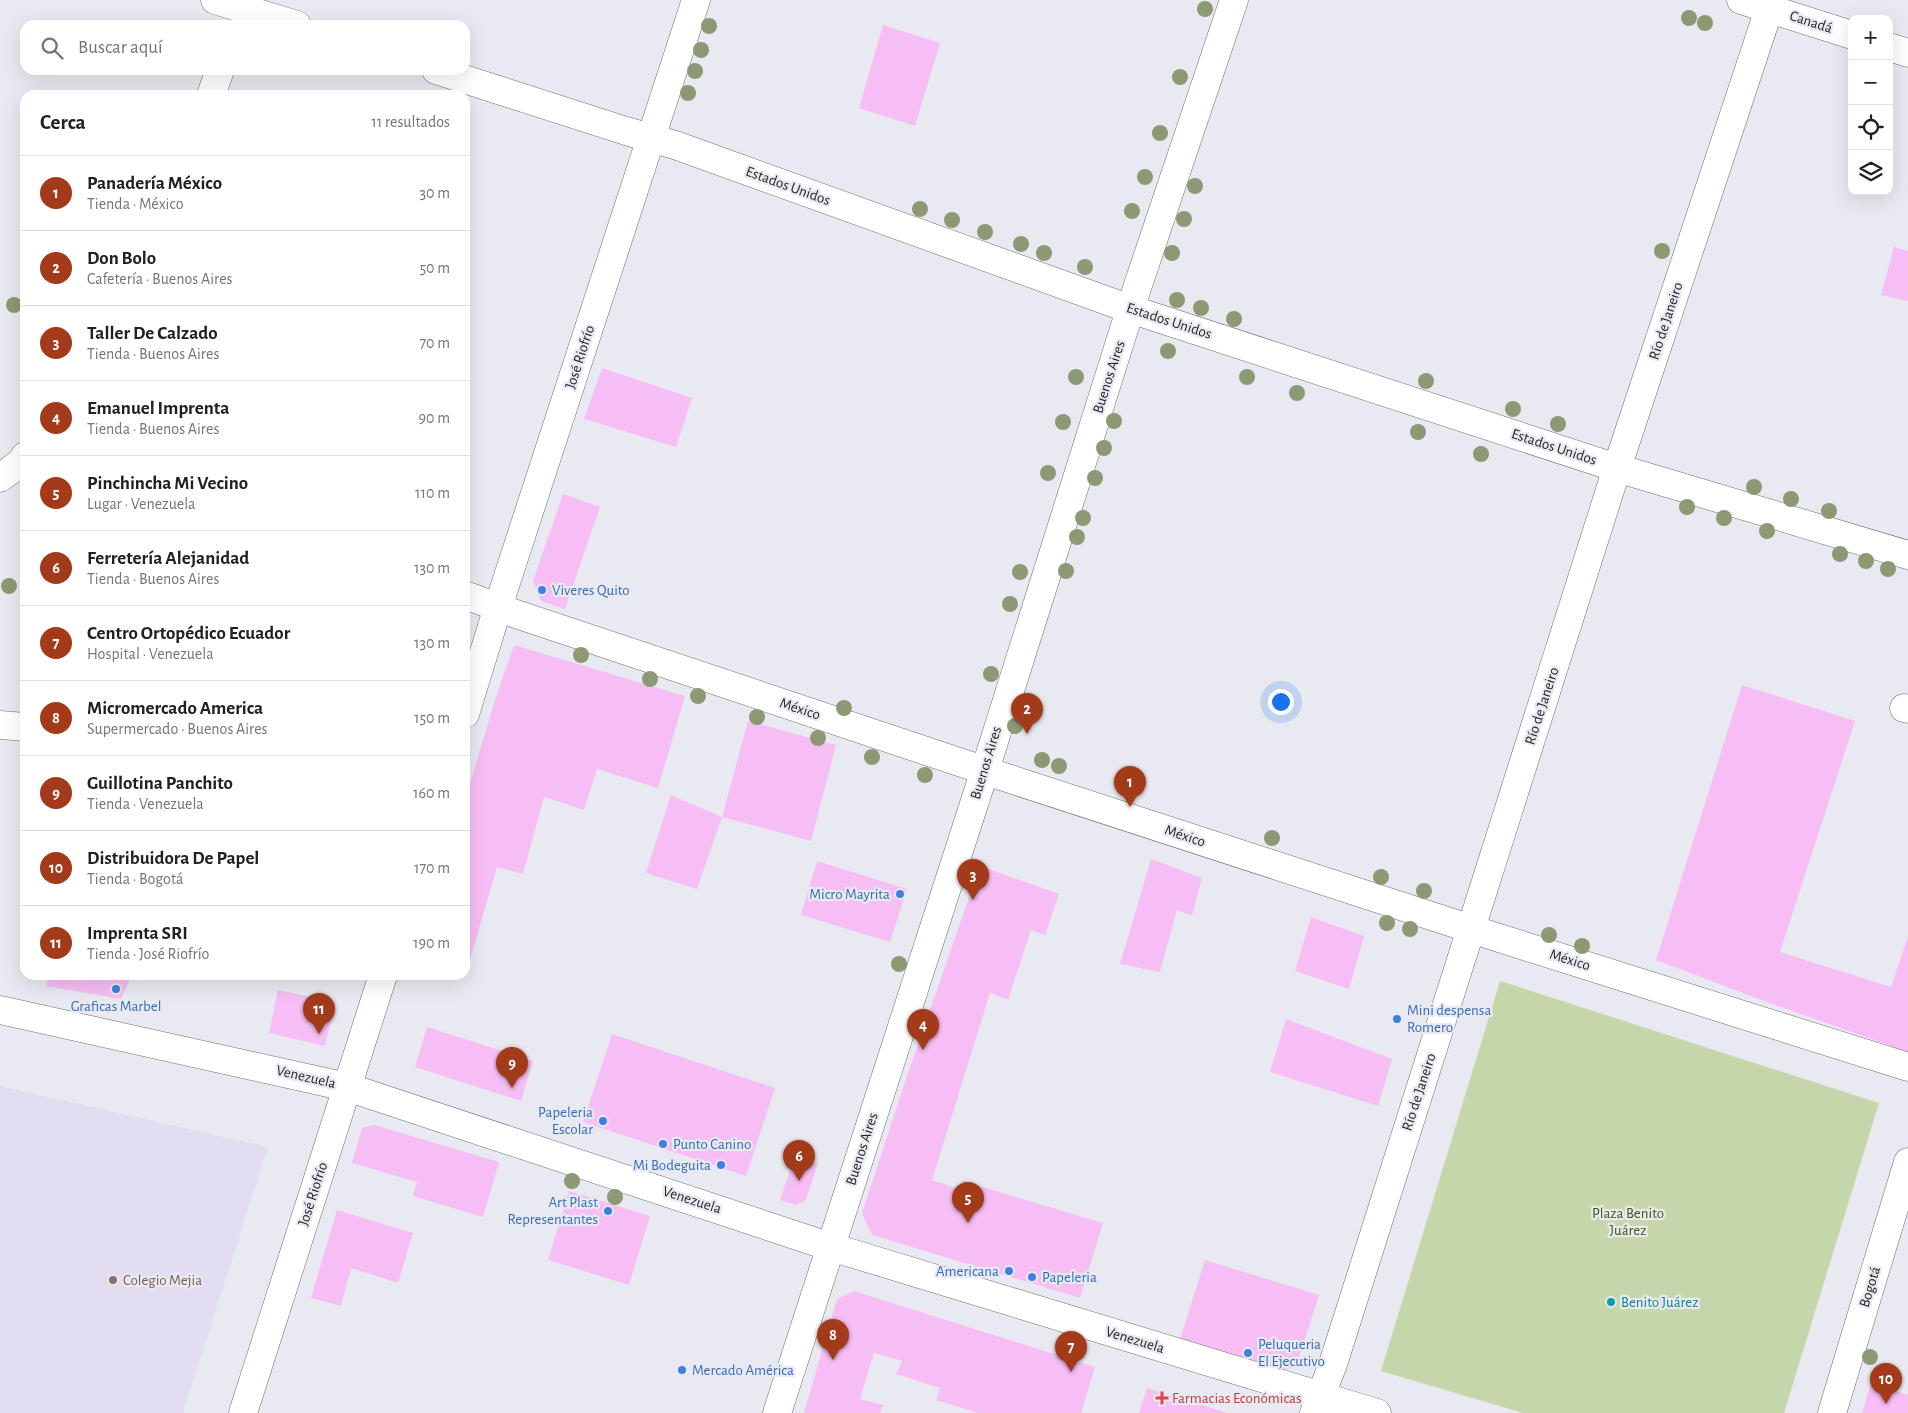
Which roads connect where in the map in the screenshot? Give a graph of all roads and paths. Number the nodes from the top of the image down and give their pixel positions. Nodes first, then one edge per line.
1 (215, 0) edge
2 (696, 0) edge
3 (1234, 0) edge
4 (1740, 0) edge
5 (1770, 4) edge
6 (241, 11) edge
7 (277, 20) edge
8 (1848, 33) edge
9 (1893, 48) edge
10 (1908, 53) edge
11 (218, 75) edge
12 (452, 75) edge
13 (213, 90) edge
14 (652, 138) junction
15 (1130, 309) junction
16 (20, 463) edge
17 (1617, 468) junction
18 (0, 478) edge
19 (1908, 555) edge
20 (470, 597) edge
21 (498, 607) junction
22 (470, 698) edge
23 (0, 725) edge
24 (20, 727) edge
25 (985, 770) junction
26 (1472, 929) junction
27 (381, 980) edge
28 (0, 1010) edge
29 (1908, 1068) edge
30 (348, 1087) junction
31 (1908, 1162) edge
32 (831, 1247) junction
33 (1318, 1404) edge
34 (243, 1413) edge
35 (777, 1413) edge
36 (1377, 1413) edge
37 (1832, 1413) edge

1 - 6 street
2 - 14 street, José Riofrío
3 - 15 street, Buenos Aires
4 - 5 street, Canadá
5 - 8 street, Canadá
5 - 17 street, Río de Janeiro
6 - 7 street
9 - 10 street
11 - 13 street
12 - 14 street, Estados Unidos
14 - 15 street, Estados Unidos
14 - 21 street, José Riofrío
15 - 17 street, Estados Unidos
15 - 25 street, Buenos Aires
16 - 18 street
17 - 19 street, Estados Unidos
17 - 26 street, Río de Janeiro
20 - 21 street, México
21 - 22 street, José Riofrío
21 - 25 street, México
23 - 24 street
25 - 26 street, México
25 - 32 street, Buenos Aires
26 - 29 street, México
26 - 33 street, Río de Janeiro
27 - 30 street, José Riofrío
28 - 30 street, Venezuela
30 - 32 street, Venezuela
30 - 34 street, José Riofrío
31 - 37 street, Bogotá
32 - 33 street, Venezuela
32 - 35 street, Buenos Aires
33 - 36 street, Venezuela

